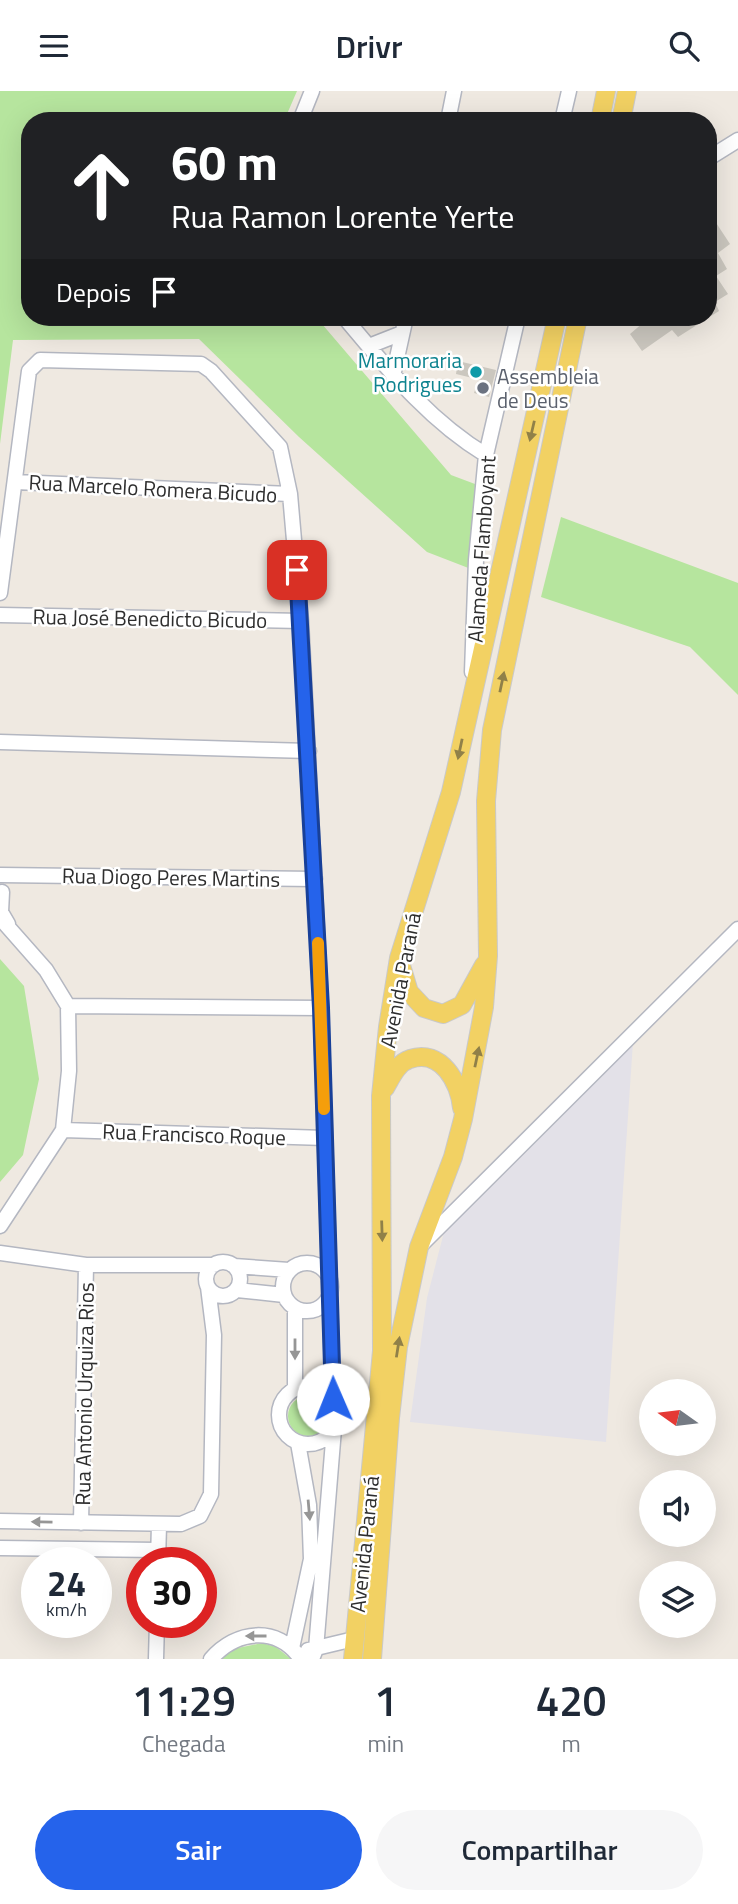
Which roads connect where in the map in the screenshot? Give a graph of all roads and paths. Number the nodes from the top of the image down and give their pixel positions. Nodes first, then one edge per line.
1 (312, 91) edge
2 (454, 91) edge
3 (569, 91) edge
4 (606, 91) edge
5 (627, 91) edge
6 (304, 112) edge
7 (450, 112) edge
8 (564, 112) edge
9 (602, 112) edge
10 (623, 112) edge
11 (738, 140) edge
12 (717, 153) edge
13 (352, 326) edge
14 (404, 326) edge
15 (516, 326) edge
16 (555, 326) edge
17 (576, 326) edge
18 (402, 333) junction
19 (369, 347) junction
20 (393, 376) junction
21 (486, 455) junction
22 (16, 482) junction
23 (290, 494) junction
24 (0, 593) edge
25 (0, 615) edge
26 (301, 621) junction
27 (471, 701) junction
28 (0, 741) edge
29 (309, 751) junction
30 (0, 875) edge
31 (28, 876) junction
32 (315, 879) junction
33 (1, 894) edge
34 (4, 922) edge
35 (738, 929) edge
36 (488, 956) junction
37 (399, 958) junction
38 (68, 1006) junction
39 (321, 1008) junction
40 (380, 1096) junction
41 (463, 1119) junction
42 (64, 1130) junction
43 (325, 1138) junction
44 (0, 1226) edge
45 (419, 1247) junction
46 (0, 1253) edge
47 (86, 1265) junction
48 (214, 1265) junction
49 (170, 1266) junction
50 (234, 1266) junction
51 (289, 1270) junction
52 (207, 1283) junction
53 (331, 1287) junction
54 (232, 1293) junction
55 (284, 1295) junction
56 (295, 1308) junction
57 (214, 1335) junction
58 (295, 1389) junction
59 (333, 1399) junction
60 (334, 1429) junction
61 (298, 1443) junction
62 (0, 1521) edge
63 (81, 1523) junction
64 (159, 1524) junction
65 (158, 1547) edge
66 (0, 1548) edge
67 (126, 1555) edge
68 (157, 1638) edge
69 (355, 1639) junction
70 (297, 1653) edge
71 (314, 1654) edge
72 (156, 1659) edge
73 (212, 1659) edge
74 (353, 1659) edge
75 (372, 1659) edge

1 - 6 street
2 - 7 street
3 - 8 street
4 - 9 main road
5 - 10 main road
11 - 12 street
13 - 19 street
14 - 18 street
15 - 21 street, Alameda Flamboyant
16 -> 27 main road, Avenida Paraná
36 -> 17 main road, Avenida Paraná
18 - 19 street
18 - 20 street
19 - 20 street
20 - 21 street
21 - 27 street, Alameda Flamboyant
22 - 23 street, Rua Marcelo Romera Bicudo
22 - 23 street
22 - 24 street
23 - 26 street
25 - 26 street, Rua José Benedicto Bicudo
26 - 29 street
27 -> 37 main road, Avenida Paraná
28 - 29 street
29 - 32 street
30 - 31 street, Rua Diogo Peres Martins
31 - 32 street, Rua Diogo Peres Martins
31 - 33 street
32 - 39 street
33 - 34 street
34 - 38 street
35 - 45 street
36 - 37 main road
41 -> 36 main road, Avenida Paraná
37 - 40 main road, Avenida Paraná
38 - 39 street
38 - 42 street
39 - 43 street
40 - 41 main road
40 -> 69 main road, Avenida Paraná
41 - 45 main road, Avenida Paraná
42 - 43 street, Rua Francisco Roque
42 - 44 street
43 - 53 street
75 -> 45 main road, Avenida Paraná
46 - 47 street
47 - 49 street
47 - 63 street, Rua Antonio Urquiza Rios
48 - 49 street
48 - 50 street
48 - 52 street
49 - 52 street
50 - 51 street
50 - 54 street
51 - 53 street
51 - 55 street
52 - 54 street
52 - 57 street
53 - 56 street
53 - 59 street
54 - 55 street
54 - 57 street
55 - 56 street
56 -> 58 street
57 - 64 street
58 - 59 street
58 - 61 street
59 - 60 street
60 - 61 street
60 - 71 street
61 -> 70 street
63 -> 62 street
63 - 64 street
64 - 65 street
66 - 67 street
68 - 72 street
69 - 71 street
69 - 74 main road, Avenida Paraná
70 - 71 street
70 -> 73 street

